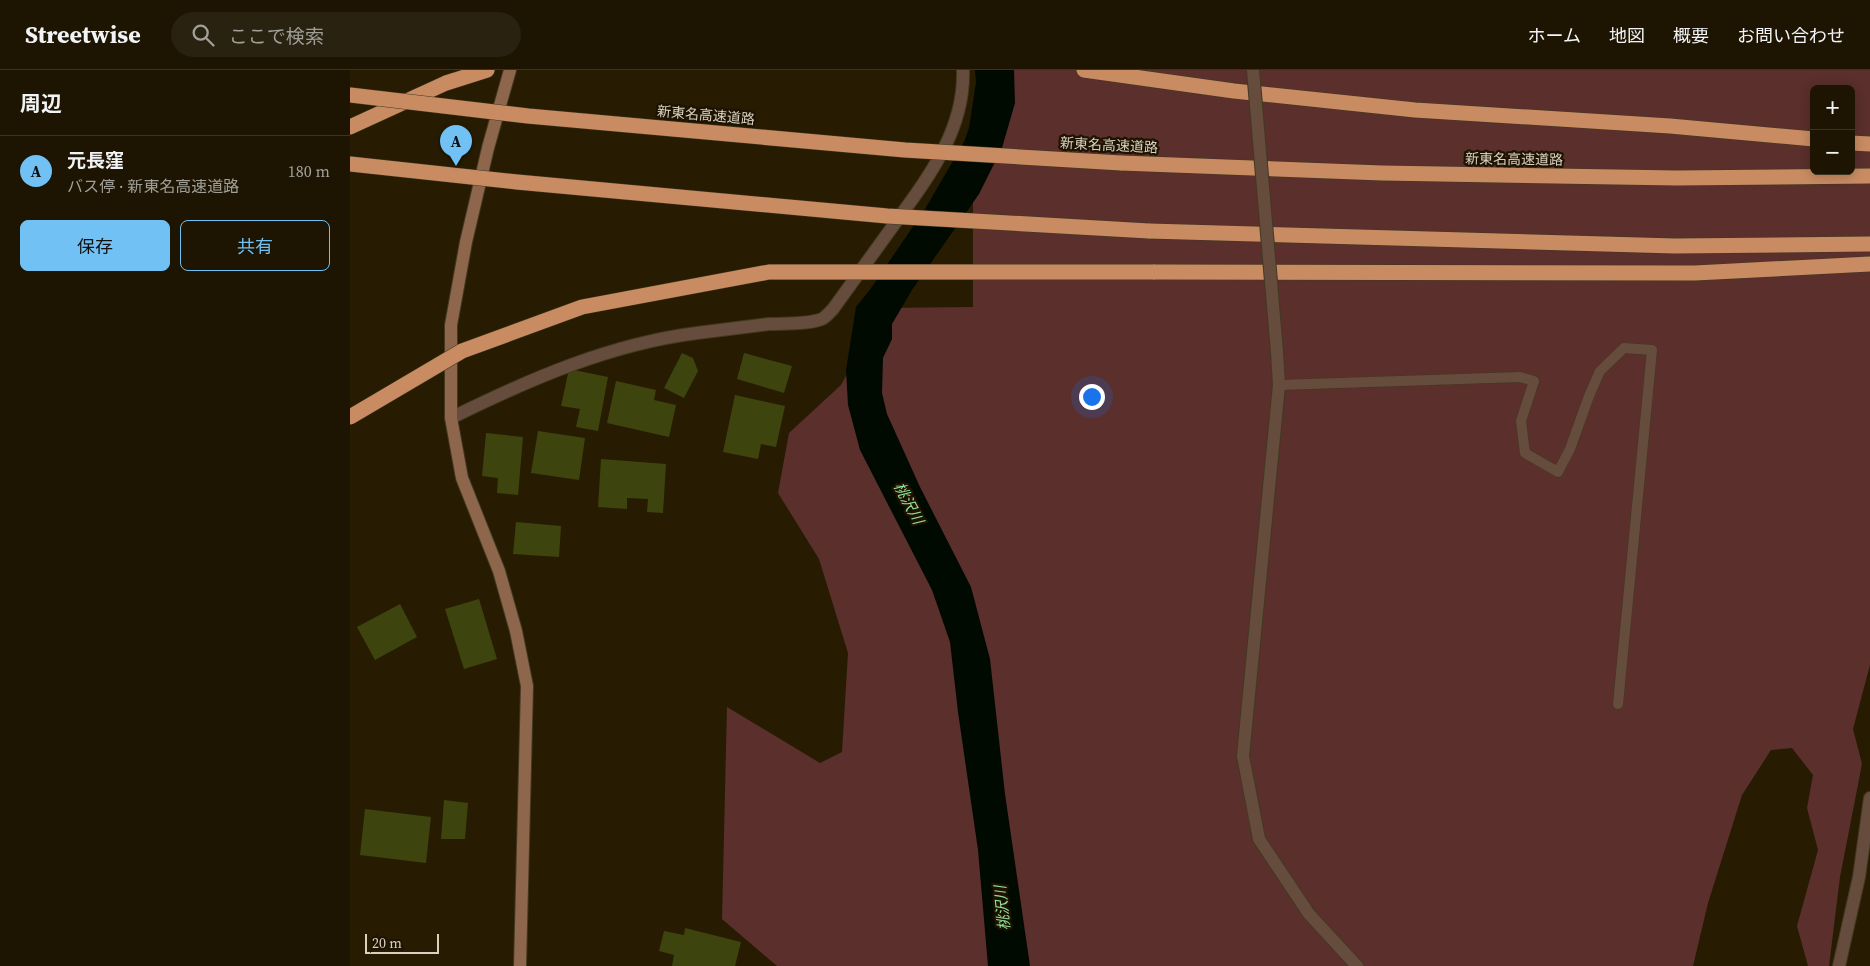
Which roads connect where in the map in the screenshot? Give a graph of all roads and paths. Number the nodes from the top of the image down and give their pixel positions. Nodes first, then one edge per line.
1 (487, 70) edge
2 (510, 70) edge
3 (964, 70) edge
4 (1084, 70) edge
5 (1253, 70) edge
6 (350, 95) edge
7 (350, 126) edge
8 (1810, 139) edge
9 (1855, 143) edge
10 (1870, 144) edge
11 (350, 164) edge
12 (1870, 176) edge
13 (1870, 244) edge
14 (1870, 264) edge
15 (1279, 385) junction
16 (350, 417) edge
17 (451, 418) junction
18 (1618, 704) dead end
19 (1870, 798) edge
20 (520, 966) edge
21 (1357, 966) edge
22 (1839, 966) edge

1 - 7 highway, bridge
2 - 17 street
3 - 17 street
4 - 8 highway
5 - 15 street, bridge
6 - 12 highway, 新東名高速道路, bridge
9 - 10 highway
11 - 13 highway, bridge
14 - 16 highway, bridge
15 - 18 lane
15 - 21 street
17 - 20 street
19 - 22 street

